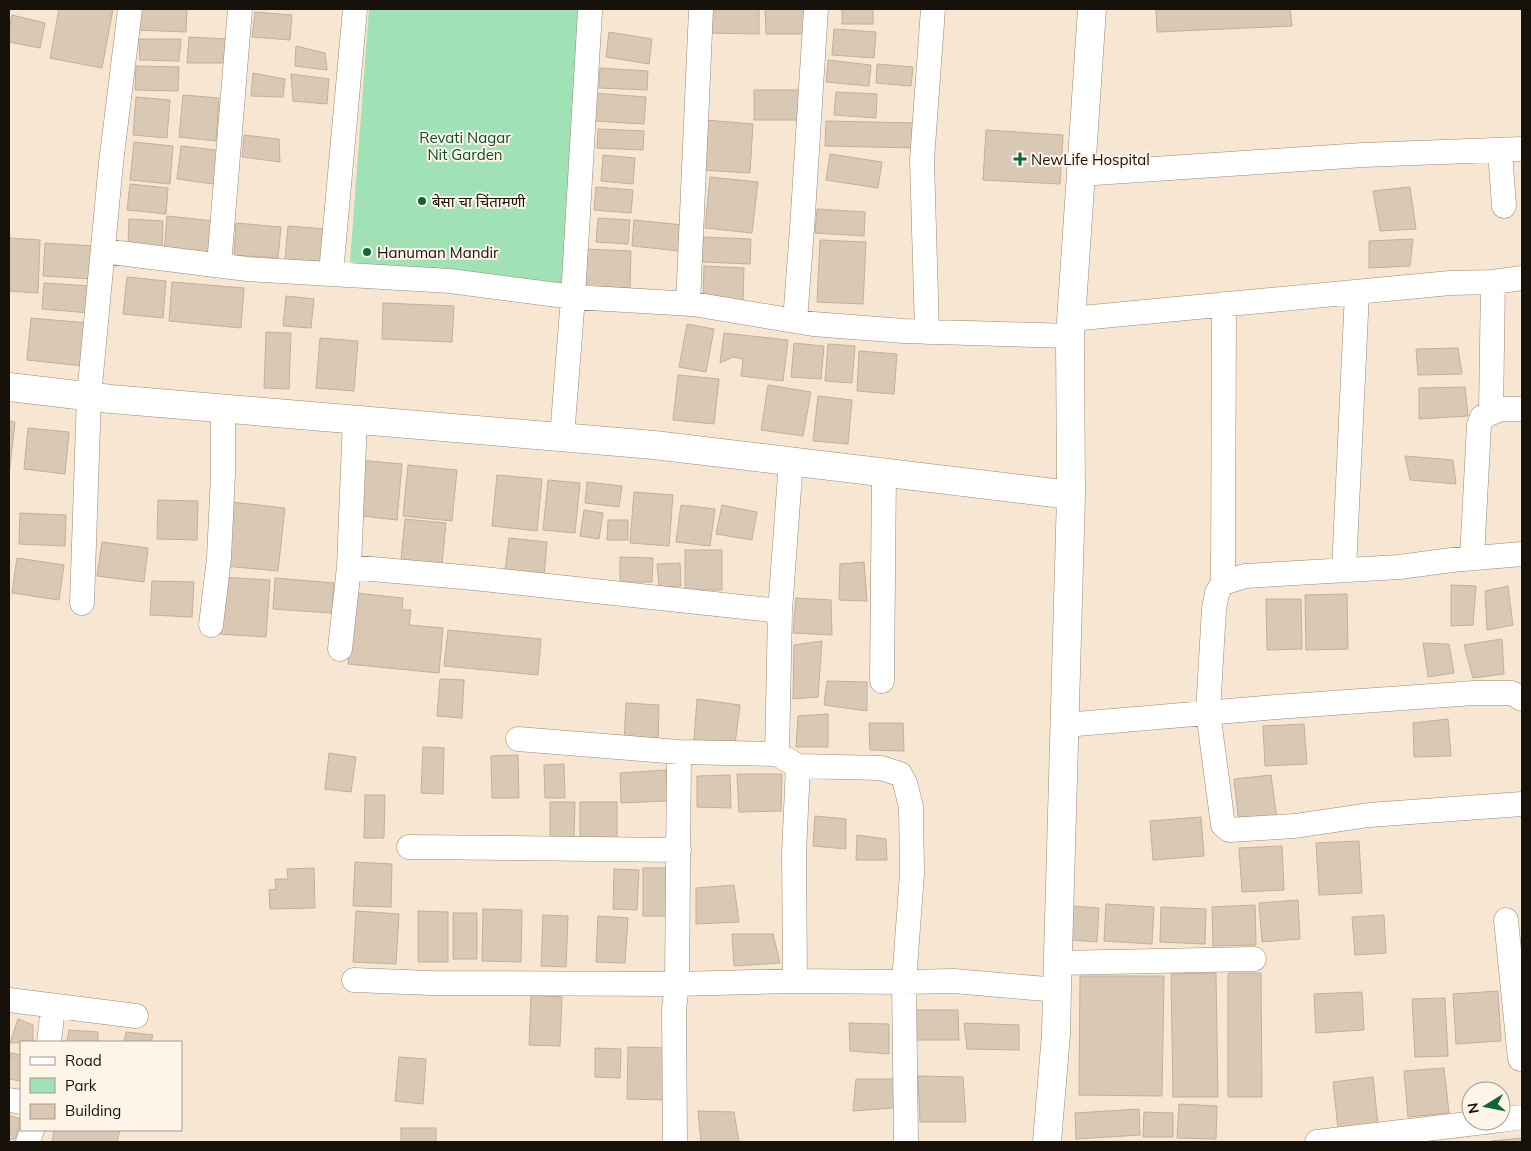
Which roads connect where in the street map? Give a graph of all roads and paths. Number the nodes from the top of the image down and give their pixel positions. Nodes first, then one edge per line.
1 (130, 9) edge
2 (240, 9) edge
3 (355, 9) edge
4 (701, 9) edge
5 (816, 9) edge
6 (933, 9) edge
7 (1091, 9) edge
8 (590, 10) dead end
9 (1511, 150) edge
10 (1080, 174) junction
11 (1504, 206) dead end
12 (103, 251) junction
13 (219, 266) junction
14 (330, 273) junction
15 (1522, 278) edge
16 (1493, 282) junction
17 (1357, 292) junction
18 (573, 297) junction
19 (688, 304) junction
20 (1224, 304) junction
21 (795, 321) junction
22 (1070, 327) junction
23 (927, 332) junction
24 (9, 387) edge
25 (89, 396) junction
26 (223, 408) junction
27 (1522, 410) edge
28 (1491, 412) junction
29 (355, 419) junction
30 (562, 437) junction
31 (791, 462) junction
32 (884, 472) junction
33 (1071, 495) junction
34 (1522, 554) edge
35 (1472, 558) junction
36 (349, 567) junction
37 (1344, 570) junction
38 (1223, 583) junction
39 (82, 603) dead end
40 (780, 611) junction
41 (210, 625) dead end
42 (340, 649) dead end
43 (882, 681) dead end
44 (1522, 699) edge
45 (1208, 712) junction
46 (1065, 725) junction
47 (518, 740) dead end
48 (679, 752) junction
49 (777, 754) junction
50 (798, 766) junction
51 (1522, 804) edge
52 (409, 847) dead end
53 (678, 850) junction
54 (1506, 920) dead end
55 (1254, 958) dead end
56 (1058, 963) junction
57 (354, 980) dead end
58 (795, 981) junction
59 (904, 982) junction
60 (677, 984) junction
61 (1057, 990) junction
62 (9, 1000) edge
63 (53, 1007) junction
64 (136, 1016) dead end
65 (49, 1041) edge
66 (1522, 1059) edge
67 (1461, 1125) edge
68 (675, 1142) edge
69 (906, 1142) edge
70 (1047, 1142) edge
71 (1317, 1142) edge

1 - 12 street
2 - 13 street
3 - 14 street
4 - 19 street
5 - 21 street
6 - 23 street
7 - 10 street
8 - 18 street
9 - 10 street
9 - 11 street
10 - 22 street
12 - 13 street
12 - 25 street
13 - 14 street
14 - 18 street
15 - 16 street
16 - 17 street
16 - 28 street
17 - 20 street
17 - 37 street
18 - 19 street
18 - 30 street
19 - 21 street
20 - 22 street
20 - 38 street
21 - 23 street
22 - 23 street
22 - 33 street
24 - 25 street
25 - 26 street
25 - 39 street
26 - 29 street
26 - 41 street
27 - 28 street
28 - 35 street
29 - 30 street
29 - 36 street
30 - 31 street
31 - 32 street
31 - 40 street
32 - 33 street
32 - 43 street
33 - 46 street
34 - 35 street
35 - 37 street
36 - 40 street
36 - 42 street
37 - 38 street
38 - 45 street
40 - 49 street
44 - 45 street
45 - 46 street
45 - 51 street
46 - 56 street
47 - 48 street
48 - 49 street
48 - 53 street
49 - 50 street
50 - 58 street
50 - 59 street
52 - 53 street
53 - 60 street
54 - 66 street
55 - 56 street
56 - 61 street
57 - 60 street
58 - 59 street
58 - 60 street
59 - 61 street
59 - 69 street
60 - 68 street
61 - 70 street
62 - 63 street
63 - 64 street
63 - 65 street
67 - 71 street

